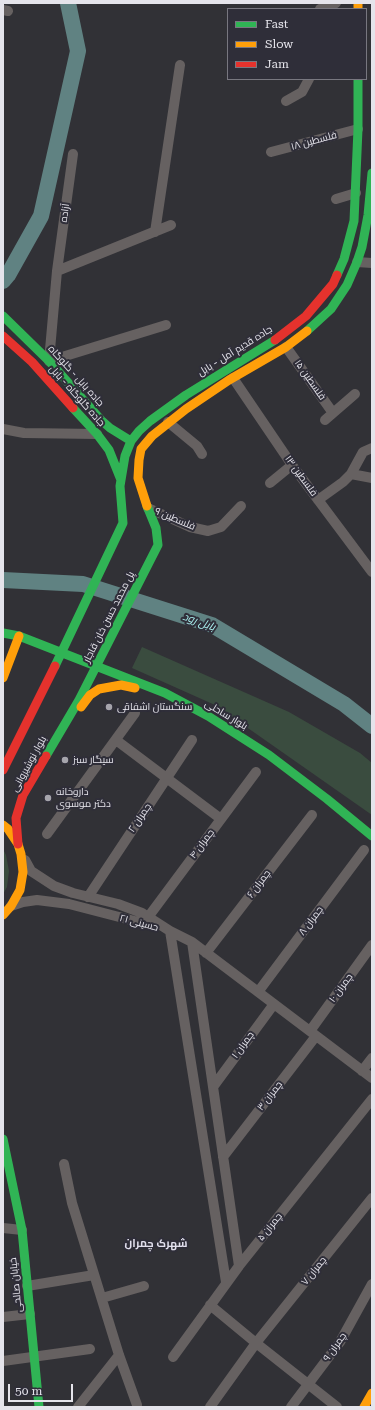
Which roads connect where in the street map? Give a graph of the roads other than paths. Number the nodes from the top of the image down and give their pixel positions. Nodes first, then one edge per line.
1 (336, 3) edge
2 (323, 8) edge
3 (180, 66) dead end
4 (308, 80) edge
5 (358, 80) edge
6 (286, 101) dead end
7 (358, 129) junction
8 (271, 152) dead end
9 (74, 154) dead end
10 (372, 173) edge
11 (356, 193) junction
12 (336, 199) dead end
13 (171, 225) dead end
14 (155, 232) junction
15 (357, 262) junction
16 (372, 263) edge
17 (57, 271) junction
18 (6, 318) edge
19 (166, 325) dead end
20 (3, 336) edge
21 (286, 347) junction
22 (50, 361) junction
23 (233, 378) junction
24 (355, 394) dead end
25 (333, 413) junction
26 (325, 420) dead end
27 (168, 422) junction
28 (3, 429) edge
29 (97, 434) junction
30 (132, 441) junction
31 (372, 448) edge
32 (141, 449) junction
33 (202, 454) dead end
34 (292, 465) junction
35 (351, 474) junction
36 (372, 478) edge
37 (121, 480) junction
38 (270, 483) dead end
39 (318, 500) junction
40 (241, 506) dead end
41 (148, 508) junction
42 (372, 572) edge
43 (3, 633) edge
44 (19, 636) junction
45 (3, 678) edge
46 (164, 693) junction
47 (79, 700) joint
48 (135, 713) dead end
49 (116, 740) junction
50 (192, 740) dead end
51 (49, 750) junction
52 (3, 770) edge
53 (256, 772) dead end
54 (167, 778) junction
55 (312, 815) dead end
56 (221, 819) junction
57 (3, 825) edge
58 (47, 834) dead end
59 (372, 836) edge
60 (18, 844) junction
61 (364, 850) dead end
62 (22, 854) junction
63 (72, 893) junction
64 (88, 897) junction
65 (70, 904) junction
66 (7, 911) edge
67 (146, 920) junction
68 (3, 923) edge
69 (170, 931) junction
70 (192, 942) junction
71 (372, 945) edge
72 (206, 953) junction
73 (258, 992) junction
74 (274, 1004) junction
75 (313, 1034) junction
76 (372, 1058) edge
77 (362, 1071) junction
78 (372, 1078) edge
79 (213, 1087) junction
80 (372, 1099) edge
81 (3, 1138) edge
82 (223, 1156) junction
83 (64, 1164) dead end
84 (372, 1198) edge
85 (3, 1228) edge
86 (22, 1230) junction
87 (239, 1266) junction
88 (94, 1275) junction
89 (226, 1282) junction
90 (372, 1284) edge
91 (27, 1286) junction
92 (144, 1286) dead end
93 (102, 1298) junction
94 (210, 1304) junction
95 (30, 1314) junction
96 (3, 1317) edge
97 (256, 1344) junction
98 (90, 1349) dead end
99 (119, 1355) junction
100 (34, 1356) junction
101 (173, 1357) dead end
102 (3, 1361) edge
103 (308, 1384) junction
104 (372, 1392) edge
105 (137, 1405) dead end
106 (39, 1407) edge
107 (78, 1407) edge
108 (210, 1407) edge
109 (291, 1407) edge
110 (337, 1407) edge
111 (364, 1407) edge

1 - 2 street
3 - 14 street
4 - 6 street
5 - 7 main road, جاده قدیم آمل - بابل
7 - 8 street, فلسطین ۱۸
7 - 11 main road, جاده قدیم آمل - بابل
9 - 17 street, آزاده
10 - 15 main road
11 - 12 street
11 - 30 main road, جاده قدیم آمل - بابل
13 - 14 street
14 - 17 street
15 - 16 street
15 - 21 main road
17 - 22 street, آزاده
18 - 22 main road, جاده بابل - گلوگاه
19 - 22 street
20 - 29 main road, جاده گلوگاه - بابل
21 - 23 main road
21 - 25 street, فلسطین ۱۵
22 - 30 main road, جاده بابل - گلوگاه
23 - 27 main road
23 - 34 street, فلسطین ۱۳
24 - 25 street
25 - 26 street
27 - 32 main road
27 - 33 street
28 - 29 street
29 - 37 main road, جاده گلوگاه - بابل
30 - 32 main road, جاده بابل - گلوگاه
30 - 37 main road
31 - 35 street
32 - 41 main road
34 - 38 street
34 - 39 street, فلسطین ۱۳
35 - 36 street
35 - 39 street
37 - 52 main road, بلوار نوشیروانی
39 - 42 street, فلسطین ۱۳
40 - 41 street, فلسطین ۹
41 - 47 main road, پل محمد حسن خان قاجار
43 - 44 main road, بلوار ساحلی
44 - 45 main road
44 - 46 main road, بلوار ساحلی
46 - 51 main road
46 - 59 main road, بلوار ساحلی
47 - 51 main road, بلوار نوشیروانی
48 - 49 street
49 - 54 street
49 - 58 street
50 - 54 street, چمران ۲
51 - 60 main road, بلوار نوشیروانی
53 - 56 street, چمران ۴
54 - 56 street
54 - 64 street, چمران ۲
55 - 72 street, چمران ۶
56 - 67 street, چمران ۴
57 - 60 main road
60 - 62 main road
61 - 73 street, چمران ۸
62 - 63 street, حسینی ۲۱
62 - 66 main road
63 - 64 street, حسینی ۲۱
63 - 65 street
64 - 67 street, حسینی ۲۱
65 - 66 street, حسینی ۲۱
65 - 67 street, حسینی ۲۱
66 - 68 main road
67 - 69 street, حسینی ۲۱
69 - 70 street, حسینی ۲۱
69 - 89 street
70 - 72 street
70 - 79 street
71 - 75 street, چمران ۱۰
72 - 73 street
73 - 74 street
74 - 75 street
74 - 79 street, چمران ۱
75 - 77 street
75 - 82 street, چمران ۳
76 - 77 street
77 - 78 street
79 - 82 street
80 - 87 street, چمران ۵
81 - 86 main road, خيابان صالحی
82 - 87 street
83 - 88 street
84 - 97 street, چمران ۷
85 - 86 street
86 - 91 main road, خيابان صالحی
87 - 89 street, چمران ۵
88 - 91 street
88 - 93 street
89 - 94 street, چمران ۵
90 - 103 street, چمران ۹
91 - 95 main road, خيابان صالحی
92 - 93 street
93 - 99 street
94 - 97 street
94 - 101 street, چمران ۵
95 - 96 street
95 - 100 main road, خيابان صالحی
97 - 103 street
97 - 108 street, چمران ۷
98 - 100 street
99 - 105 street
99 - 107 street
100 - 102 street
100 - 106 main road, خيابان صالحی
103 - 109 street, چمران ۹
103 - 110 street
104 - 111 main road

